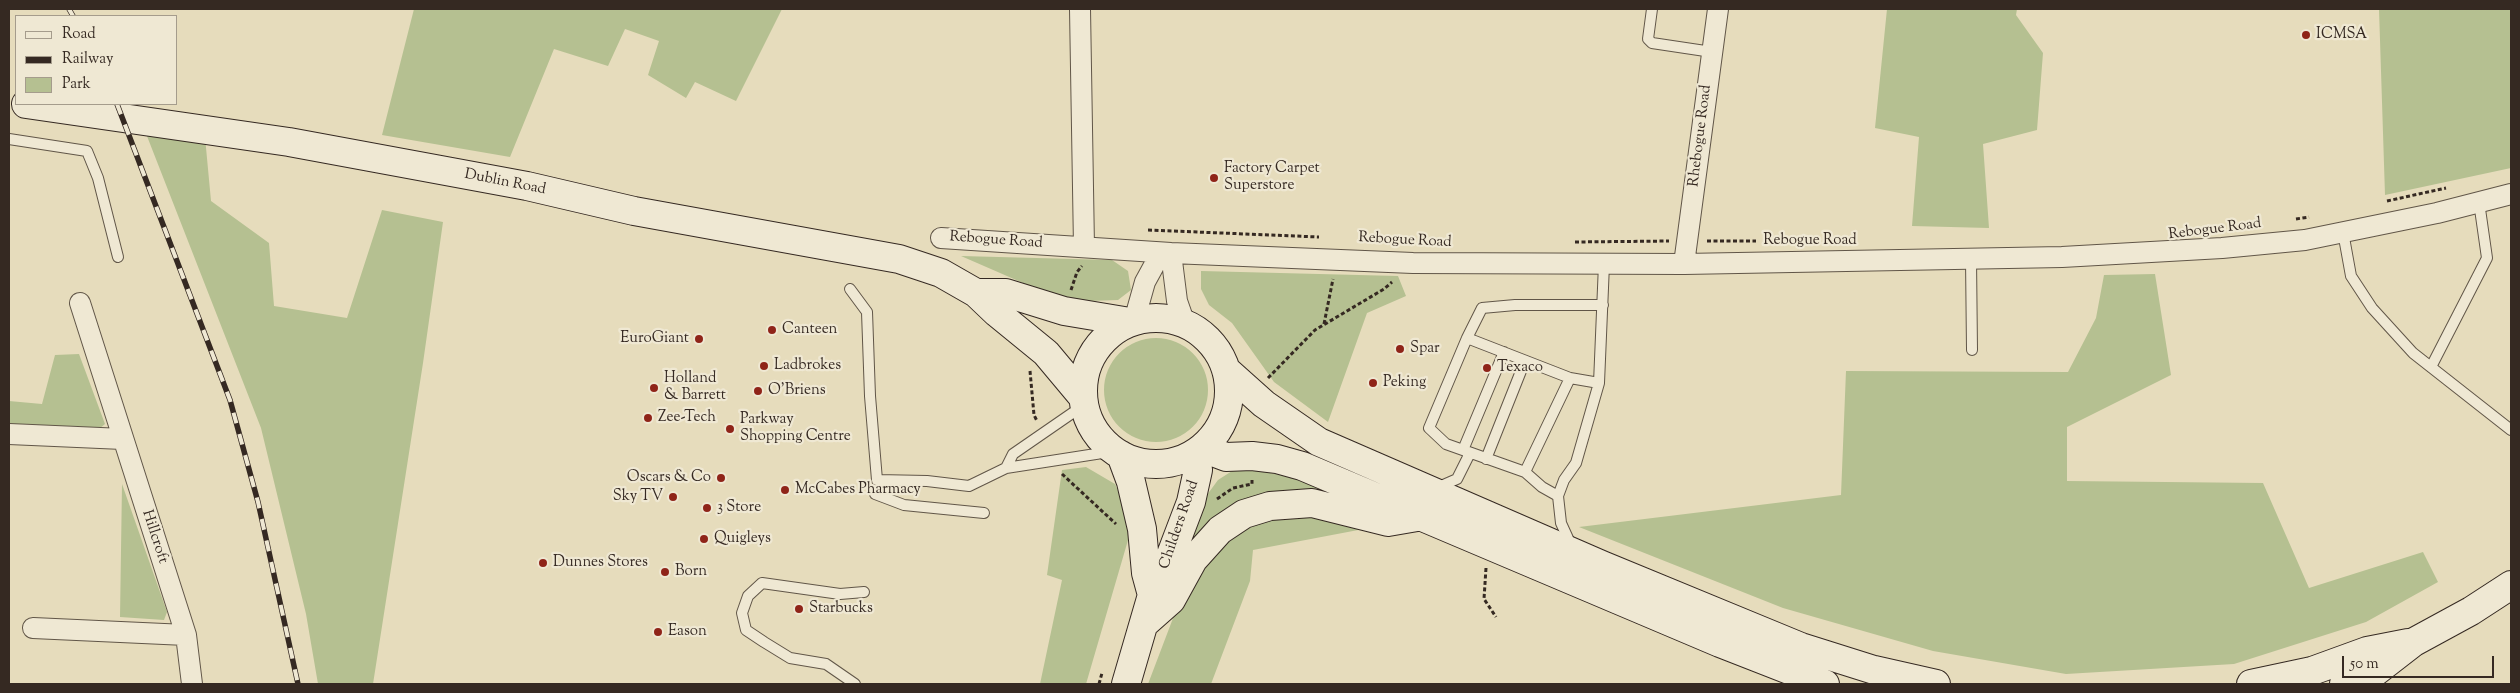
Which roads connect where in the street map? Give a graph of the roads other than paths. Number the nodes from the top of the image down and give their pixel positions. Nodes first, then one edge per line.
1 (1080, 9) edge
2 (1652, 9) edge
3 (1718, 9) edge
4 (1712, 52) junction
5 (33, 105) edge
6 (9, 139) edge
7 (2511, 194) edge
8 (2479, 202) junction
9 (2342, 232) junction
10 (941, 238) dead end
11 (1171, 253) junction
12 (1083, 256) junction
13 (118, 258) dead end
14 (1971, 258) junction
15 (1604, 264) junction
16 (1684, 264) junction
17 (850, 289) dead end
18 (976, 293) junction
19 (80, 303) dead end
20 (1603, 304) junction
21 (1132, 321) junction
22 (1185, 324) junction
23 (1467, 338) junction
24 (1972, 350) dead end
25 (1504, 352) junction
26 (1526, 361) junction
27 (2431, 366) junction
28 (1226, 370) junction
29 (1570, 378) junction
30 (1599, 384) junction
31 (1083, 401) junction
32 (2511, 430) edge
33 (9, 434) edge
34 (123, 439) junction
35 (1199, 450) junction
36 (1466, 452) junction
37 (1118, 453) junction
38 (1486, 459) junction
39 (1006, 468) junction
40 (1525, 472) junction
41 (1411, 482) junction
42 (875, 494) dead end
43 (1558, 496) junction
44 (984, 513) dead end
45 (1420, 516) junction
46 (1574, 553) junction
47 (2511, 585) edge
48 (864, 592) dead end
49 (1152, 595) junction
50 (1146, 623) junction
51 (33, 628) dead end
52 (186, 635) junction
53 (2414, 642) junction
54 (192, 684) edge
55 (855, 684) edge
56 (1126, 684) edge
57 (1825, 684) edge
58 (1936, 684) edge
59 (2251, 684) edge
60 (2344, 684) edge

1 - 12 street
2 - 4 lane
3 - 4 street, Rhebogue Road
4 - 16 street, Rhebogue Road
5 - 18 main road, Dublin Road
6 - 13 lane
7 - 8 street, Rebogue Road
8 - 9 street, Rebogue Road
8 - 27 lane
9 - 14 street, Rebogue Road
9 - 27 lane
10 - 12 street, Rebogue Road
11 - 12 street, Rebogue Road
11 - 15 street, Rebogue Road
11 - 21 street
11 - 22 street
14 - 16 street, Rebogue Road
14 - 24 lane
15 - 16 street, Rebogue Road
15 - 20 lane
17 - 39 lane
18 - 21 main road
18 - 31 main road
19 - 34 street, Hillcroft
20 - 23 lane
20 - 30 lane
21 - 22 main road
21 - 31 main road
22 - 28 main road
23 - 25 lane
23 - 36 lane
25 - 26 lane
25 - 36 lane
26 - 29 lane
26 - 38 lane
27 - 32 lane
28 - 35 main road
28 - 41 main road
29 - 30 lane
29 - 40 lane
30 - 43 lane
31 - 37 main road
31 - 39 lane
33 - 34 street
34 - 52 street, Hillcroft
35 - 37 main road
35 - 45 main road
35 - 49 main road, Childers Road
36 - 38 lane
36 - 41 lane
37 - 39 lane
37 - 49 main road, Childers Road
38 - 40 lane
40 - 43 lane
41 - 46 main road
42 - 44 lane
43 - 46 lane
45 - 50 main road
45 - 57 main road
46 - 58 main road
47 - 53 main road
48 - 55 lane
49 - 50 main road, Childers Road
50 - 56 main road, Childers Road
51 - 52 street
52 - 54 street, Hillcroft
53 - 59 main road
53 - 60 main road

